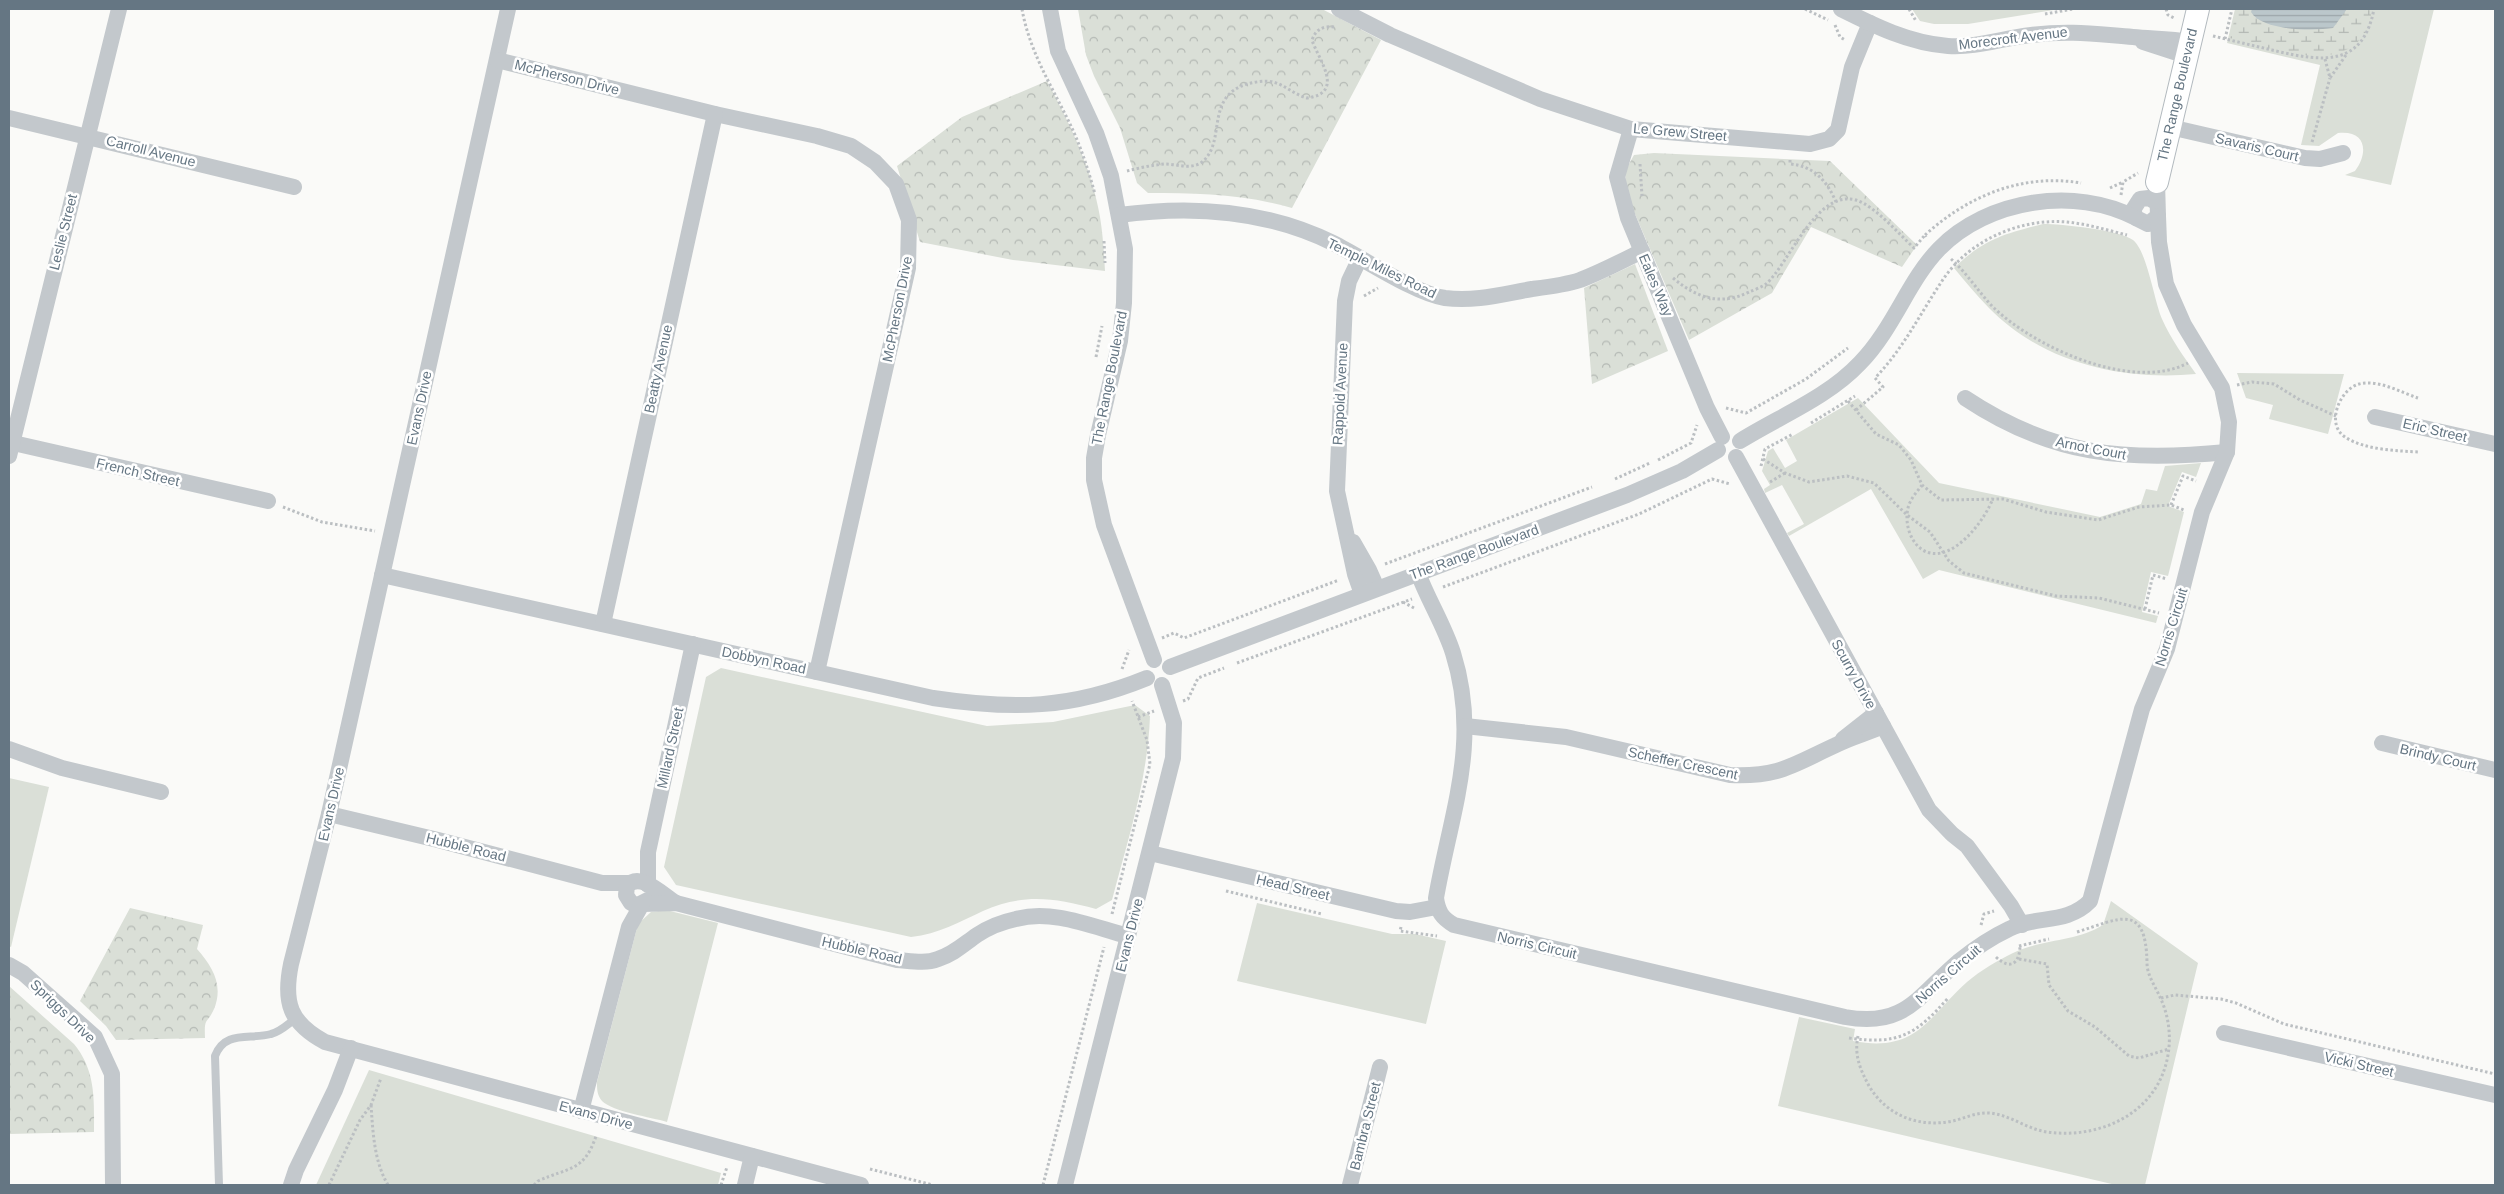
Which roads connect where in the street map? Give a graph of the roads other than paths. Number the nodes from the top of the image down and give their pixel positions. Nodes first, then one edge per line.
1 (118, 9) edge
2 (508, 9) edge
3 (1050, 9) edge
4 (1339, 9) edge
5 (1840, 9) edge
6 (2198, 9) edge
7 (1870, 23) junction
8 (2132, 37) junction
9 (2189, 45) junction
10 (497, 60) junction
11 (715, 114) junction
12 (9, 118) edge
13 (2170, 127) junction
14 (86, 135) junction
15 (1629, 136) junction
16 (2343, 153) dead end
17 (294, 187) dead end
18 (2157, 200) junction
19 (1119, 215) junction
20 (2137, 216) junction
21 (2159, 242) junction
22 (1642, 251) junction
23 (1360, 258) junction
24 (1965, 398) dead end
25 (2375, 417) dead end
26 (1740, 440) junction
27 (1720, 443) junction
28 (2495, 444) edge
29 (10, 447) edge
30 (2227, 452) junction
31 (1736, 457) junction
32 (268, 501) road end
33 (1423, 571) junction
34 (382, 575) junction
35 (1369, 591) junction
36 (603, 624) junction
37 (693, 644) junction
38 (1154, 660) junction
39 (1170, 667) junction
40 (817, 672) junction
41 (1147, 678) junction
42 (1162, 685) junction
43 (1879, 719) junction
44 (1465, 733) junction
45 (2382, 743) dead end
46 (9, 749) edge
47 (2495, 770) edge
48 (161, 792) dead end
49 (329, 814) junction
50 (648, 852) junction
51 (1150, 853) junction
52 (649, 885) junction
53 (634, 895) junction
54 (676, 903) junction
55 (1437, 907) junction
56 (2017, 926) junction
57 (1128, 936) junction
58 (9, 965) edge
59 (295, 1019) junction
60 (2224, 1033) dead end
61 (351, 1048) junction
62 (1380, 1067) dead end
63 (2495, 1095) edge
64 (581, 1110) junction
65 (752, 1156) junction
66 (114, 1185) edge
67 (219, 1185) edge
68 (291, 1185) edge
69 (744, 1185) edge
70 (861, 1185) edge
71 (1065, 1185) edge
72 (1350, 1185) edge

1 - 14 street, Leslie Street
2 - 10 street, Evans Drive
3 - 19 street, The Range Boulevard
4 - 15 street, Le Grew Street
5 - 7 street, Morecroft Avenue
6 - 9 street, The Range Boulevard
7 - 8 street, Morecroft Avenue
7 - 15 street, Le Grew Street
8 - 9 street, Morecroft Avenue
8 - 9 street, Morecroft Avenue
9 - 13 street, The Range Boulevard
10 - 11 street, McPherson Drive
10 - 34 street, Evans Drive
11 - 36 street, Beatty Avenue
11 - 40 street, McPherson Drive
12 - 14 street, Carroll Avenue
13 - 16 street, Savaris Court
13 - 18 street, The Range Boulevard
14 - 17 street, Carroll Avenue
14 - 29 street, Leslie Street
15 - 22 street, Eales Way
18 - 20 street
18 - 20 street
18 - 21 street, Norris Circuit
19 - 23 street, Temple Miles Road
19 - 38 street, The Range Boulevard
20 - 21 street
20 - 26 street
21 - 30 street, Norris Circuit
22 - 23 street, Temple Miles Road
22 - 27 street, Eales Way
23 - 35 street, Rappold Avenue
24 - 30 street, Arnot Court
25 - 28 street, Eric Street
26 - 27 street
26 - 31 street
27 - 31 street
27 - 33 street, The Range Boulevard
29 - 32 street, French Street
30 - 56 street, Norris Circuit
31 - 43 street, Scurry Drive
33 - 35 street, The Range Boulevard
33 - 44 street
34 - 36 street, Dobbyn Road
34 - 49 street, Evans Drive
35 - 39 street, The Range Boulevard
36 - 37 street, Dobbyn Road
37 - 40 street, Dobbyn Road
37 - 50 street, Millard Street
38 - 39 street
38 - 41 street
39 - 42 street
40 - 41 street, Dobbyn Road
41 - 42 street
42 - 51 street, Evans Drive
43 - 44 street, Scheffer Crescent
43 - 56 street, Scurry Drive
44 - 55 street
45 - 47 street, Brindy Court
46 - 48 street
49 - 53 street, Hubble Road
49 - 59 street, Evans Drive
50 - 52 street, Millard Street
50 - 53 street, Millard Street
51 - 55 street, Head Street
51 - 57 street, Evans Drive
52 - 53 street, Millard Street
52 - 54 street, Hubble Road
53 - 54 street, Hubble Road
53 - 64 street, Millard Street
54 - 57 street, Hubble Road
55 - 56 street, Norris Circuit
57 - 71 street, Evans Drive
58 - 66 street, Spriggs Drive
59 - 61 street, Evans Drive
59 - 67 lane
60 - 63 street, Vicki Street
61 - 64 street, Evans Drive
61 - 68 street
62 - 72 street, Bambra Street
64 - 65 street, Evans Drive
65 - 69 street
65 - 70 street, Evans Drive

